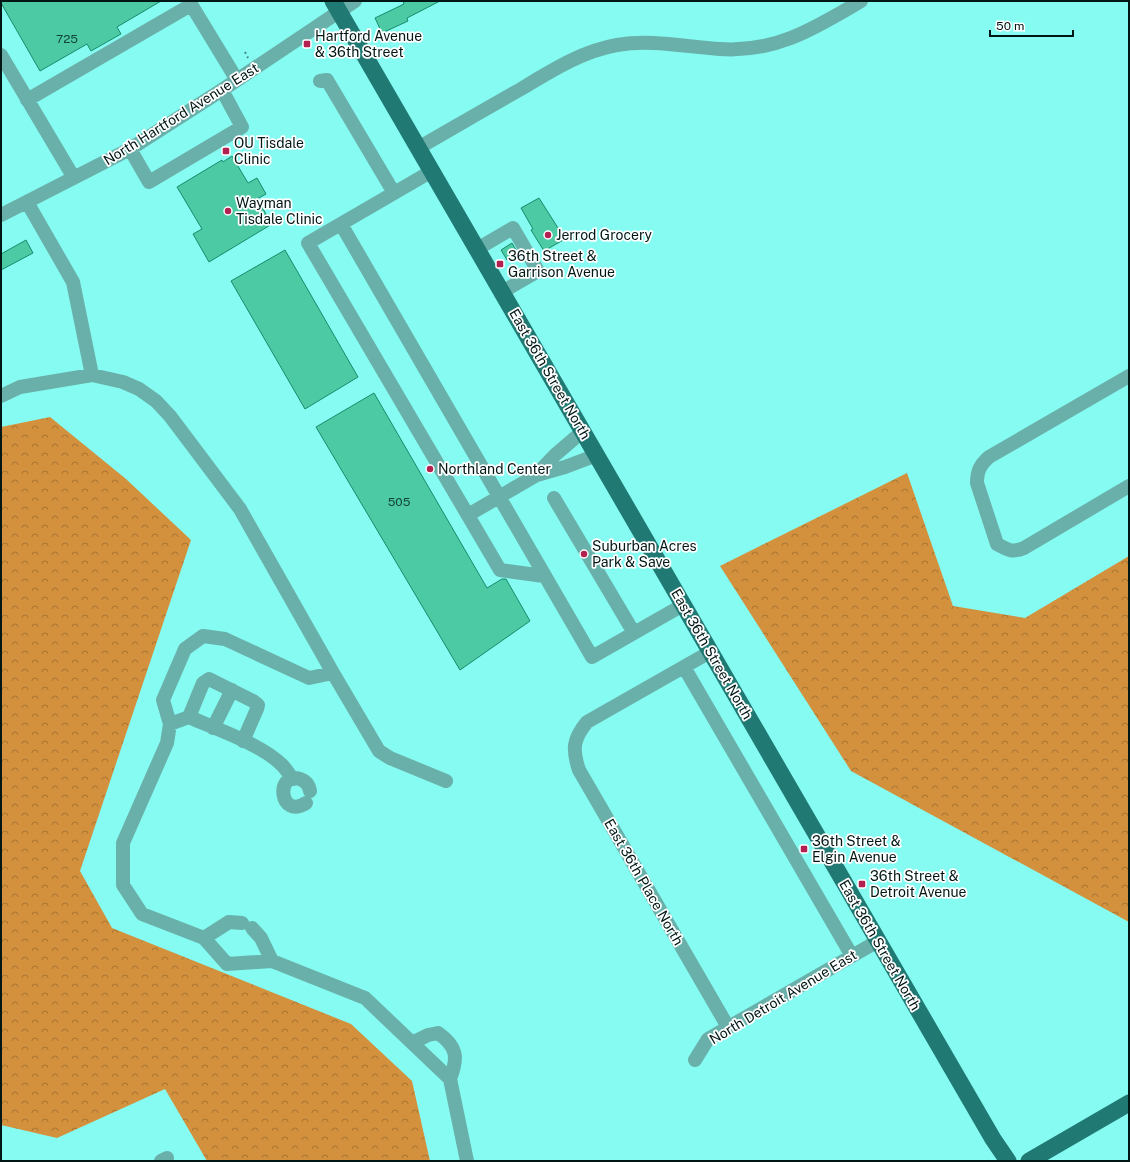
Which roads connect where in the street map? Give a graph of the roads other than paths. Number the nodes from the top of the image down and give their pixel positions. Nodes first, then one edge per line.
1 (355, 1) edge
2 (861, 1) edge
3 (190, 3) edge
4 (336, 6) edge
5 (1, 55) edge
6 (236, 80) junction
7 (320, 81) dead end
8 (222, 90) junction
9 (27, 100) junction
10 (418, 148) junction
11 (130, 149) junction
12 (432, 171) junction
13 (74, 178) junction
14 (394, 193) junction
15 (27, 202) junction
16 (1, 215) edge
17 (341, 224) junction
18 (477, 249) junction
19 (502, 292) junction
20 (92, 375) junction
21 (1129, 376) edge
22 (1, 396) edge
23 (583, 431) junction
24 (597, 454) junction
25 (535, 476) junction
26 (1129, 486) edge
27 (499, 496) junction
28 (554, 498) dead end
29 (468, 515) junction
30 (544, 576) junction
31 (683, 605) junction
32 (634, 634) junction
33 (710, 652) junction
34 (684, 668) junction
35 (333, 673) junction
36 (232, 690) junction
37 (189, 717) junction
38 (170, 724) junction
39 (214, 728) junction
40 (243, 741) junction
41 (293, 779) junction
42 (446, 781) dead end
43 (204, 938) junction
44 (878, 941) junction
45 (852, 956) junction
46 (272, 961) junction
47 (728, 1027) junction
48 (412, 1043) junction
49 (695, 1060) dead end
50 (450, 1080) junction
51 (1129, 1104) edge
52 (467, 1161) edge
53 (1008, 1161) edge
54 (1029, 1161) edge

1 - 4 street, North Hartford Avenue East
2 - 10 street
3 - 6 street
3 - 9 street
4 - 6 street, North Hartford Avenue East
4 - 10 main road, East 36th Street North
5 - 9 street
6 - 8 street, North Hartford Avenue East
7 - 14 street
8 - 11 street, North Hartford Avenue East
8 - 11 street
9 - 13 street
10 - 12 main road, East 36th Street North
11 - 13 street, North Hartford Avenue East
12 - 14 street
12 - 18 main road, East 36th Street North
13 - 15 street, North Hartford Avenue East
14 - 17 street
15 - 16 street, North Hartford Avenue East
15 - 20 street
17 - 27 street
17 - 29 street
18 - 19 main road, East 36th Street North
18 - 19 street
19 - 23 main road, East 36th Street North
20 - 22 street
20 - 35 street
21 - 26 street
23 - 24 main road, East 36th Street North
23 - 25 street
24 - 25 street
24 - 31 main road, East 36th Street North
25 - 27 street
27 - 29 street
27 - 30 street
28 - 32 street
29 - 30 street
30 - 32 street
31 - 32 street
31 - 33 main road, East 36th Street North
33 - 34 street
33 - 44 main road, East 36th Street North
34 - 45 street
34 - 47 street, East 36th Place North
35 - 38 street
35 - 42 street
36 - 37 street
36 - 39 street
36 - 40 street
37 - 38 street
37 - 39 street
38 - 43 street
39 - 40 street
40 - 41 street
41 - 41 street
43 - 46 street
43 - 46 street
44 - 45 street, North Detroit Avenue East
44 - 53 main road, East 36th Street North
45 - 47 street, North Detroit Avenue East
46 - 48 street
47 - 49 street, North Detroit Avenue East
48 - 50 street
48 - 50 street
50 - 52 street
51 - 54 main road

